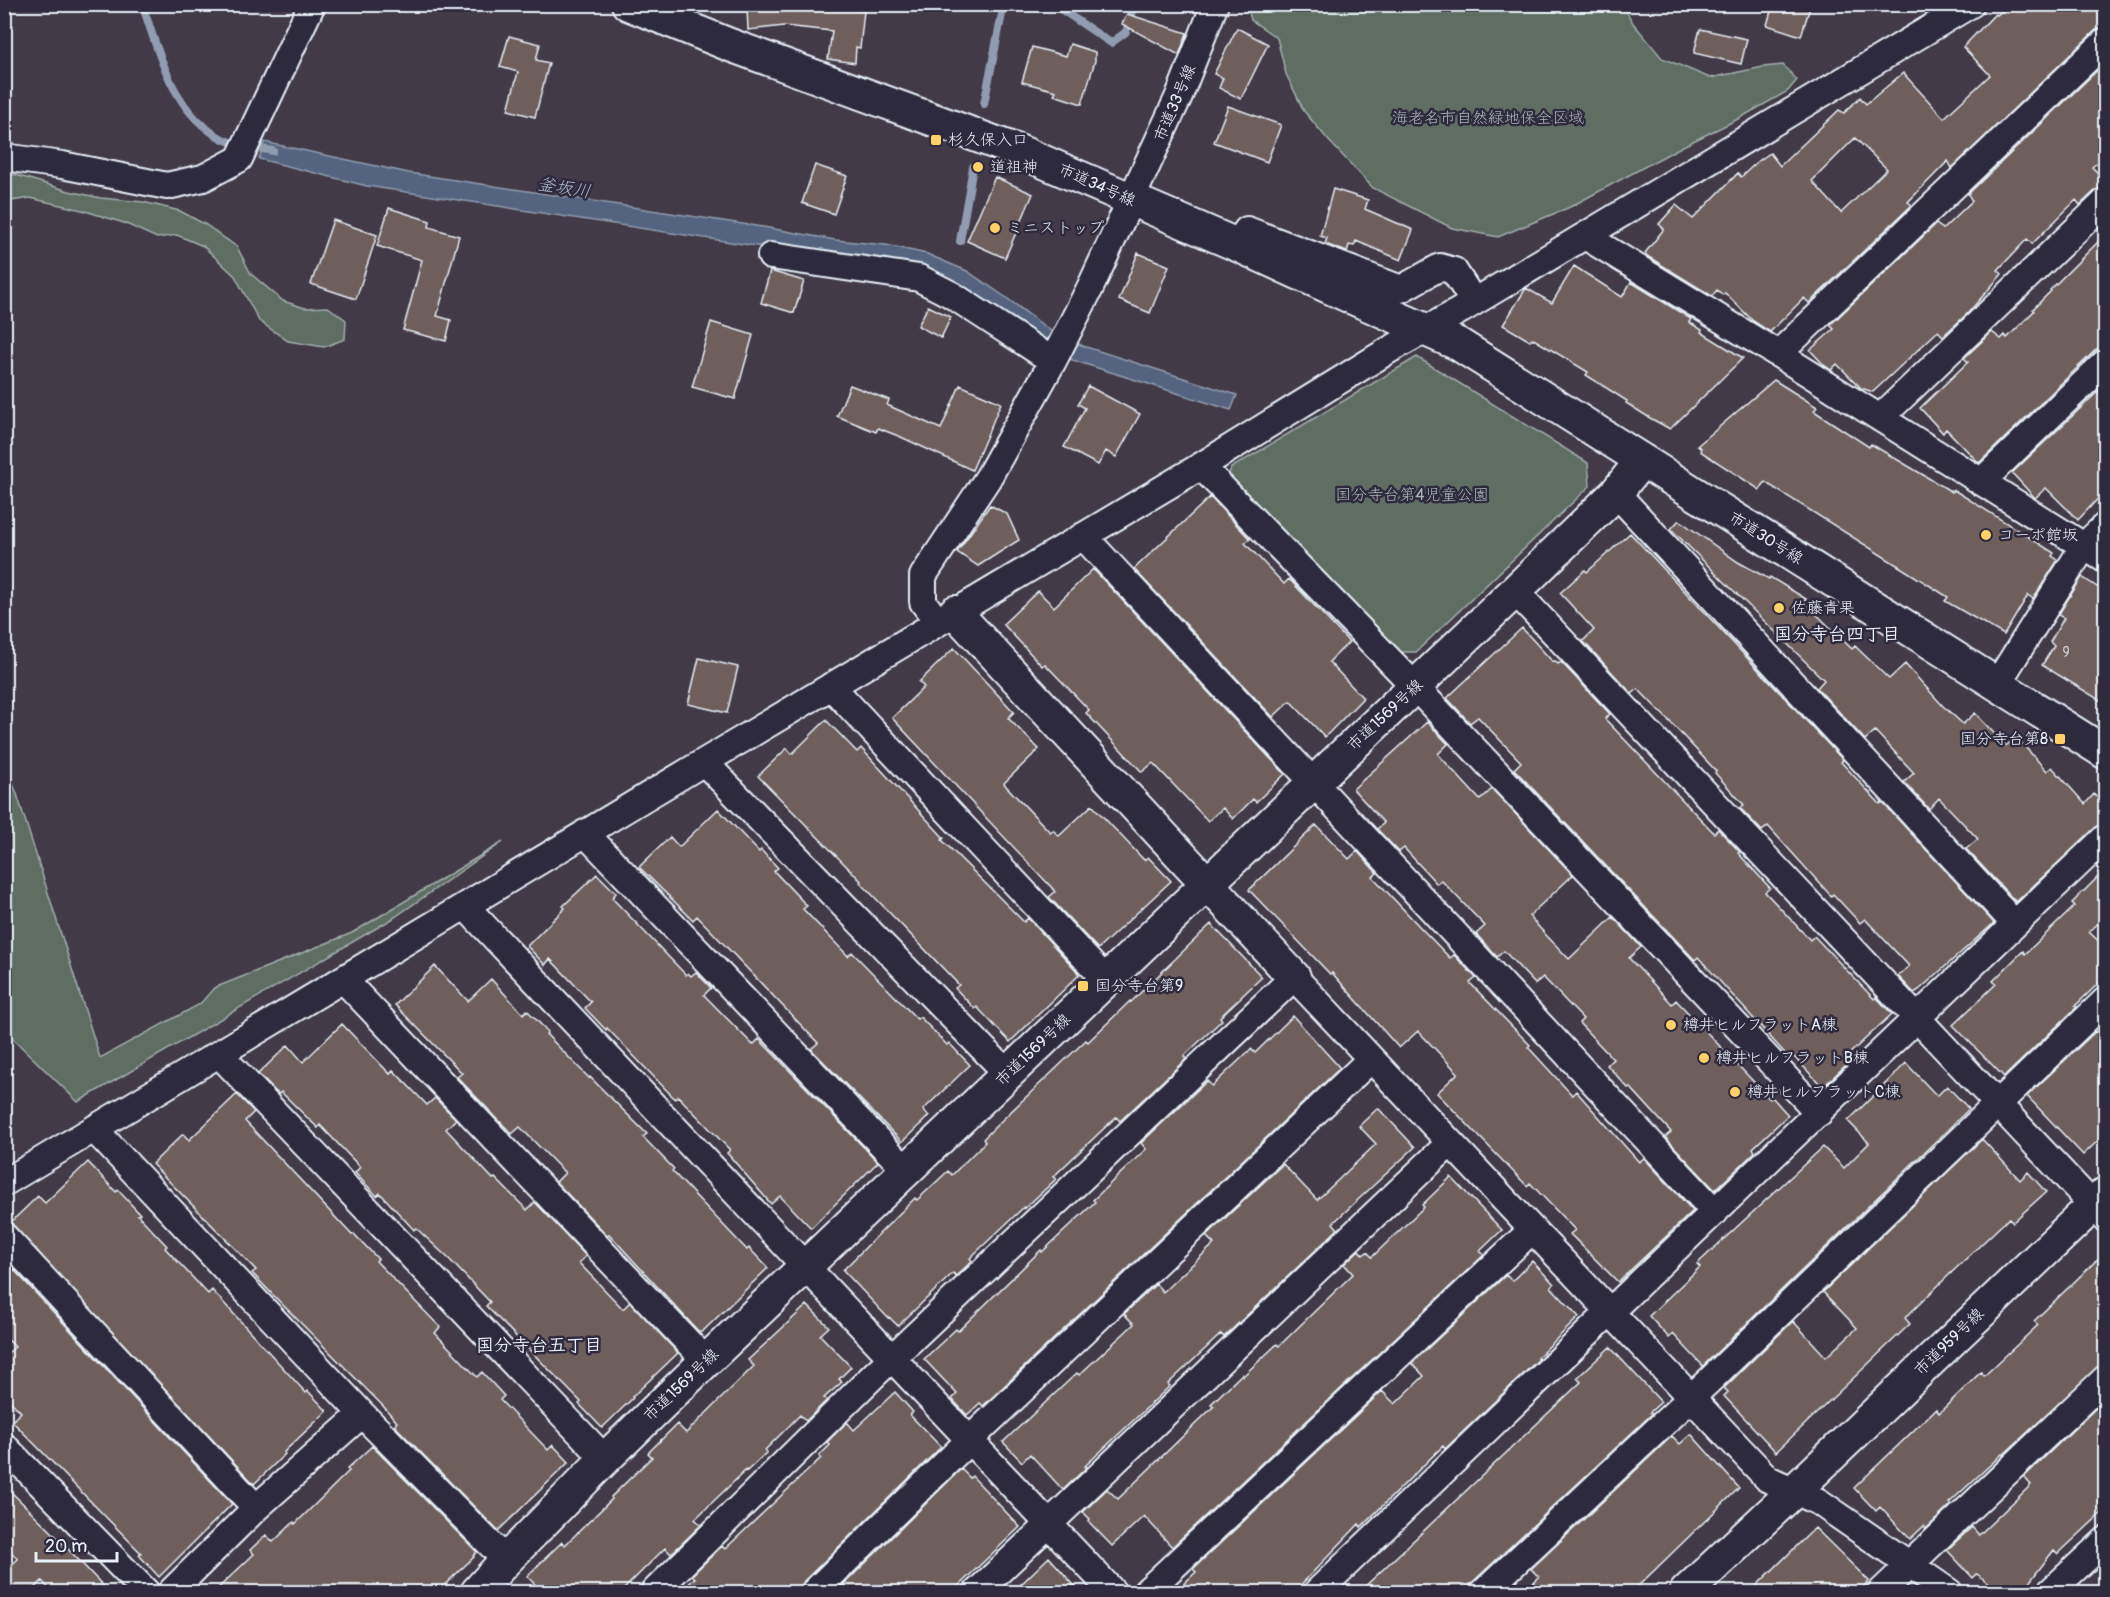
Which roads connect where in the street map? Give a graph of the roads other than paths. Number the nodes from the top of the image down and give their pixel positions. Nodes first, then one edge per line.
1 (312, 4) edge
2 (628, 4) edge
3 (1215, 4) edge
4 (1971, 4) edge
5 (2106, 41) edge
6 (4, 157) edge
7 (1131, 200) junction
8 (2106, 201) edge
9 (1585, 236) junction
10 (1237, 245) junction
11 (771, 256) dead end
12 (1474, 302) junction
13 (1424, 330) junction
14 (1778, 354) junction
15 (1053, 361) junction
16 (2106, 362) edge
17 (1880, 418) junction
18 (1642, 460) junction
19 (1201, 466) junction
20 (1981, 482) junction
21 (1616, 493) junction
22 (2106, 525) edge
23 (1083, 536) junction
24 (2084, 546) junction
25 (2106, 560) edge
26 (1515, 591) junction
27 (946, 617) junction
28 (1997, 684) junction
29 (831, 686) junction
30 (1415, 687) junction
31 (2106, 753) edge
32 (704, 762) junction
33 (1314, 782) junction
34 (585, 833) junction
35 (2106, 837) edge
36 (1206, 884) junction
37 (465, 906) junction
38 (2015, 924) junction
39 (1294, 977) junction
40 (344, 979) junction
41 (1106, 980) junction
42 (2106, 1000) edge
43 (1917, 1019) junction
44 (219, 1054) junction
45 (1371, 1059) junction
46 (1008, 1074) junction
47 (1997, 1104) junction
48 (1819, 1113) junction
49 (94, 1130) junction
50 (1450, 1143) junction
51 (907, 1171) junction
52 (4, 1183) edge
53 (2101, 1206) edge
54 (1715, 1212) junction
55 (1532, 1230) junction
56 (4, 1236) edge
57 (804, 1267) junction
58 (1610, 1313) junction
59 (891, 1359) junction
60 (706, 1361) junction
61 (2106, 1378) edge
62 (1690, 1398) junction
63 (362, 1414) junction
64 (969, 1442) junction
65 (4, 1446) edge
66 (605, 1459) junction
67 (1793, 1492) junction
68 (256, 1508) junction
69 (1047, 1524) junction
70 (2106, 1540) edge
71 (506, 1560) junction
72 (1909, 1566) junction
73 (146, 1593) edge
74 (171, 1593) edge
75 (477, 1593) edge
76 (654, 1593) edge
77 (814, 1593) edge
78 (977, 1593) edge
79 (1113, 1593) edge
80 (1146, 1593) edge
81 (1317, 1593) edge
82 (1485, 1593) edge
83 (1686, 1593) edge
84 (1881, 1593) edge
85 (1949, 1593) edge
86 (2050, 1593) edge

1 - 6 street
2 - 7 street, 市道34号線
3 - 7 street, 市道33号線
4 - 9 street
5 - 14 street
7 - 10 street, 市道34号線
7 - 15 street, 市道33号線
8 - 17 street
9 - 12 street
9 - 14 street
10 - 12 street
10 - 13 street, 市道34号線
11 - 15 street
12 - 13 street
13 - 18 street, 市道30号線
13 - 19 street
14 - 17 street
15 - 27 street, 市道33号線
16 - 20 street
17 - 20 street
18 - 21 street, 市道1569号線
18 - 28 street, 市道30号線
19 - 23 street
19 - 30 street
20 - 24 street
21 - 26 street, 市道1569号線
21 - 38 street
22 - 24 street
23 - 27 street
23 - 33 street
24 - 25 street
24 - 28 street
26 - 30 street, 市道1569号線
26 - 43 street
27 - 29 street
27 - 36 street
28 - 31 street, 市道30号線
29 - 32 street
29 - 41 street
30 - 33 street, 市道1569号線
30 - 48 street
32 - 34 street
32 - 46 street
33 - 36 street, 市道1569号線
33 - 54 street
34 - 37 street
34 - 51 street
35 - 38 street
36 - 39 street
36 - 41 street, 市道1569号線
37 - 40 street
37 - 57 street
38 - 43 street
39 - 45 street
39 - 59 street
40 - 44 street
40 - 60 street
41 - 46 street, 市道1569号線
42 - 47 street
43 - 47 street
43 - 48 street
44 - 49 street
44 - 66 street
45 - 50 street
45 - 64 street
46 - 51 street, 市道1569号線
47 - 53 street
47 - 62 street
48 - 54 street
49 - 52 street
49 - 63 street
50 - 55 street
50 - 69 street
51 - 57 street, 市道1569号線
53 - 67 street, 市道959号線
54 - 58 street
55 - 58 street
55 - 80 street
56 - 68 street
57 - 59 street
57 - 60 street, 市道1569号線
58 - 62 street
58 - 81 street
59 - 64 street
59 - 76 street
60 - 66 street, 市道1569号線
61 - 72 street
62 - 67 street
62 - 82 street
63 - 68 street
63 - 71 street
64 - 69 street
64 - 77 street
65 - 73 street
66 - 71 street, 市道1569号線
67 - 72 street
67 - 83 street, 市道959号線
68 - 74 street
69 - 78 street
69 - 79 street
70 - 86 street
71 - 75 street, 市道1569号線
72 - 84 street
72 - 85 street

